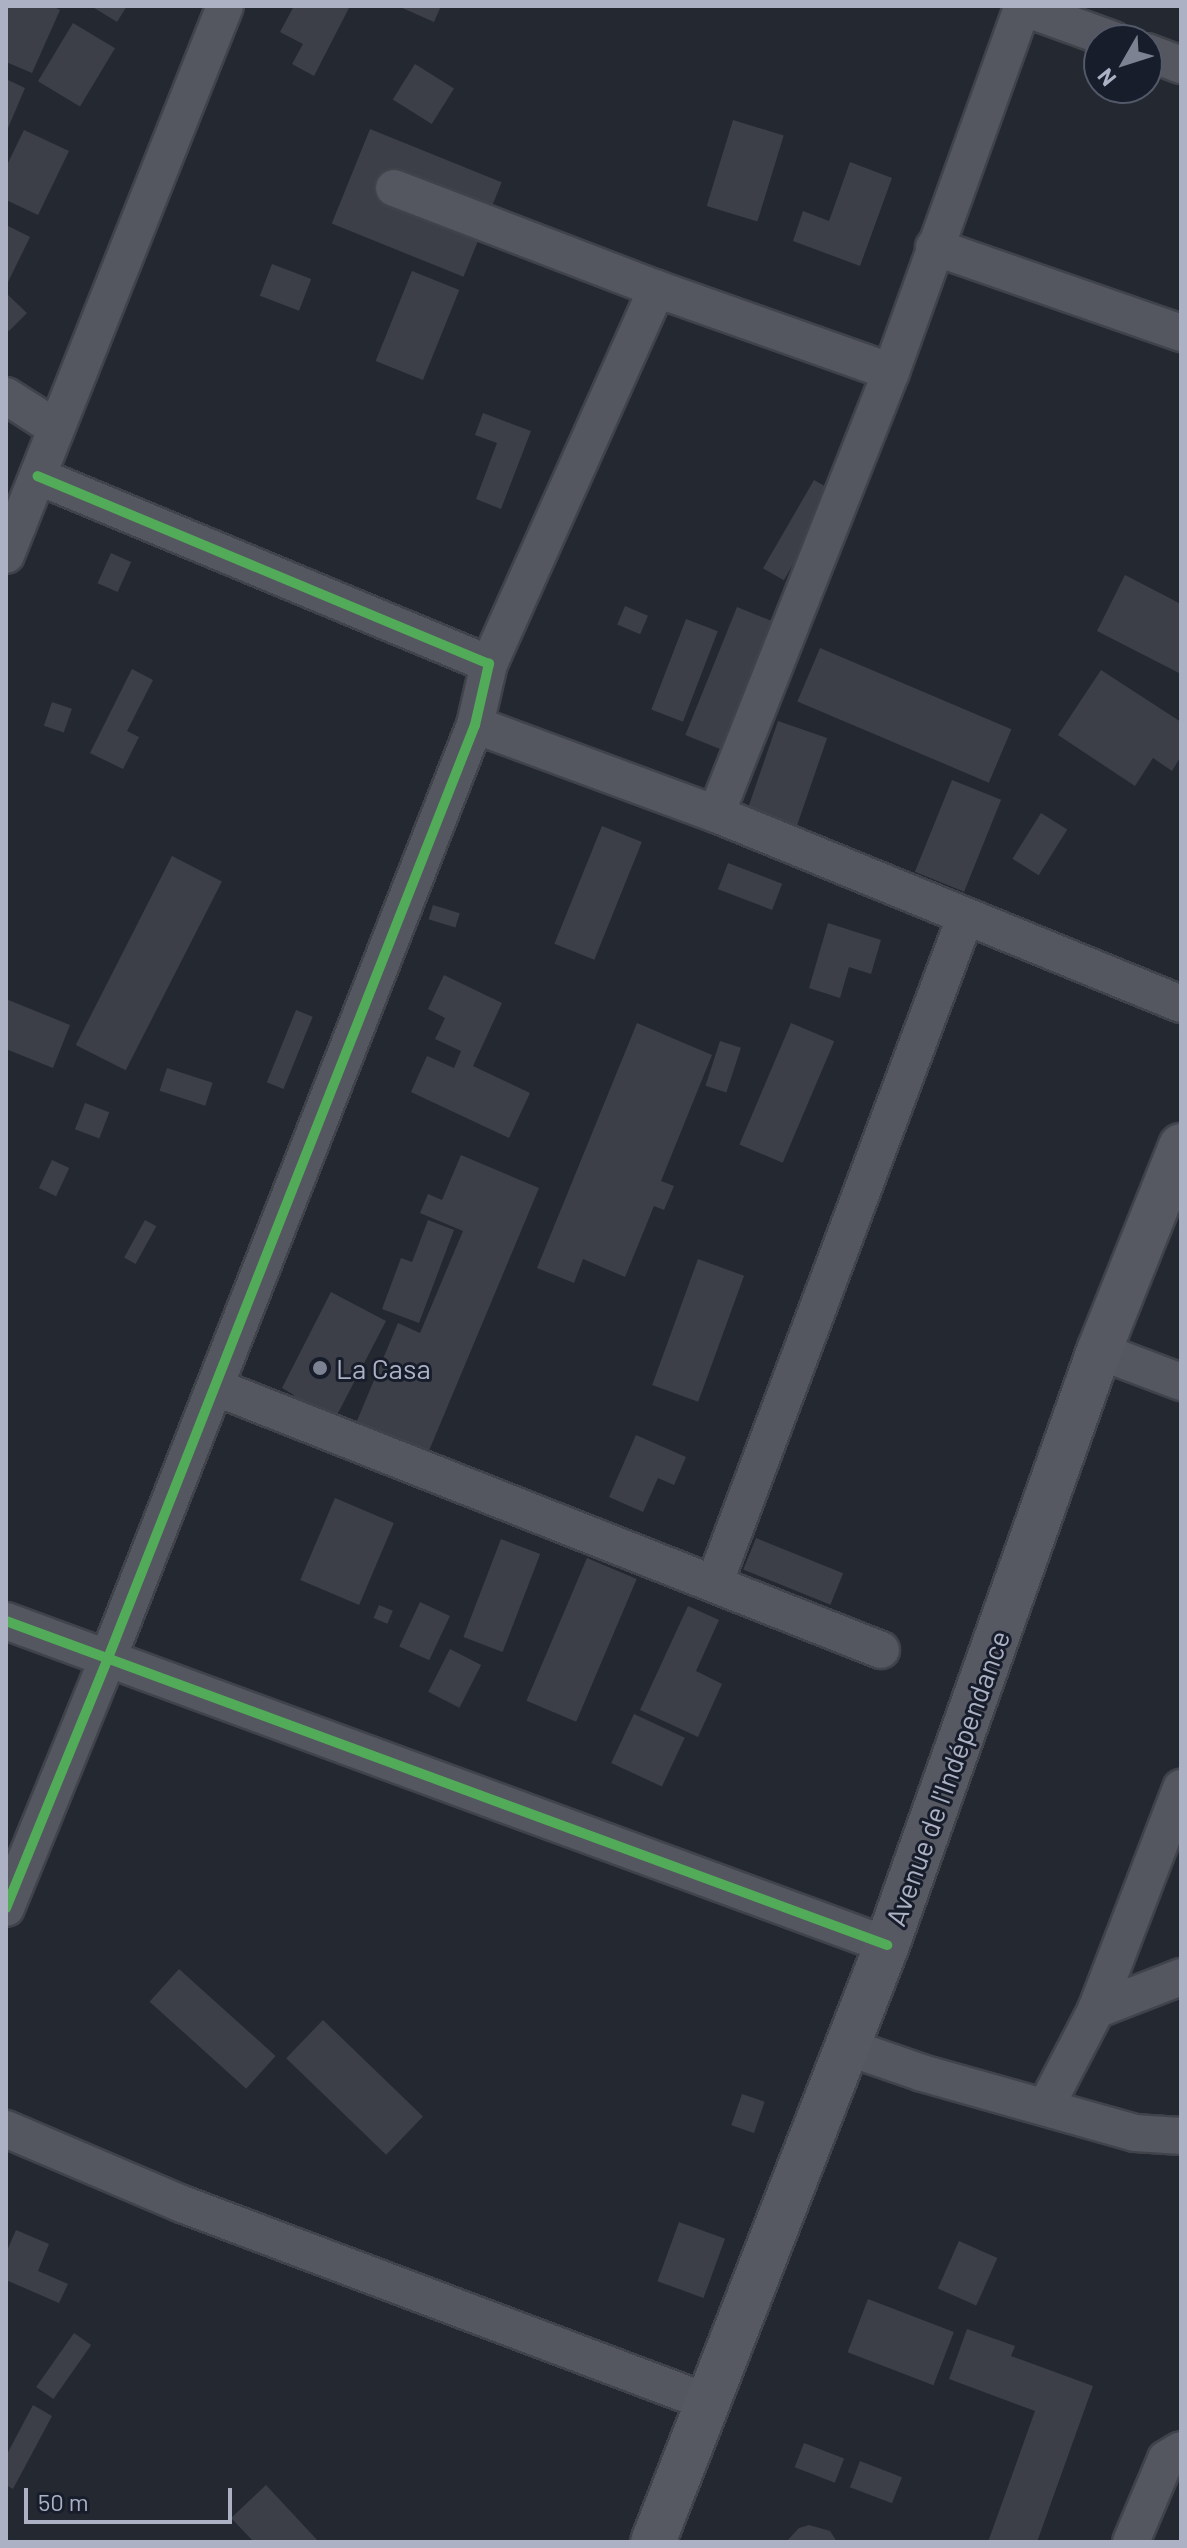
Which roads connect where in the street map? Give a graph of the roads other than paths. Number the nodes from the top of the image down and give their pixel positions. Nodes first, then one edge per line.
1 (225, 6) edge
2 (1022, 6) edge
3 (1083, 29) edge
4 (394, 188) dead end
5 (934, 247) junction
6 (657, 289) junction
7 (1181, 333) edge
8 (891, 372) junction
9 (6, 396) edge
10 (56, 428) junction
11 (38, 476) junction
12 (6, 555) edge
13 (489, 664) junction
14 (475, 725) junction
15 (716, 814) junction
16 (965, 918) junction
17 (1181, 1004) edge
18 (1181, 1146) edge
19 (1099, 1351) junction
20 (1181, 1382) edge
21 (215, 1387) junction
22 (714, 1584) junction
23 (6, 1621) edge
24 (881, 1650) dead end
25 (108, 1658) junction
26 (1181, 1788) edge
27 (6, 1908) edge
28 (887, 1945) junction
29 (1181, 1977) edge
30 (1096, 2010) junction
31 (847, 2047) junction
32 (1046, 2106) junction
33 (6, 2129) edge
34 (1181, 2136) edge
35 (707, 2402) junction
36 (1181, 2450) edge
37 (653, 2542) edge
38 (1131, 2542) edge

1 - 10 street
2 - 3 street
2 - 5 street
4 - 6 street
5 - 7 street
5 - 8 street
6 - 8 street
6 - 13 street
8 - 15 street
9 - 10 street
10 - 11 street
11 - 12 street
11 - 13 street
13 - 14 street
14 - 15 street
14 - 21 street
15 - 16 street
16 - 17 street
16 - 22 street
18 - 19 main road, Avenue de l'Indépendance
19 - 20 street
19 - 28 main road, Avenue de l'Indépendance
21 - 22 street
21 - 25 street
22 - 24 street
23 - 25 street
25 - 27 street
25 - 28 street
26 - 30 street
28 - 31 main road, Avenue de l'Indépendance
29 - 30 street
30 - 32 street
31 - 32 street
31 - 35 main road, Avenue de l'Indépendance
32 - 34 street
33 - 35 street
35 - 37 main road, Avenue de l'Indépendance
36 - 38 street

